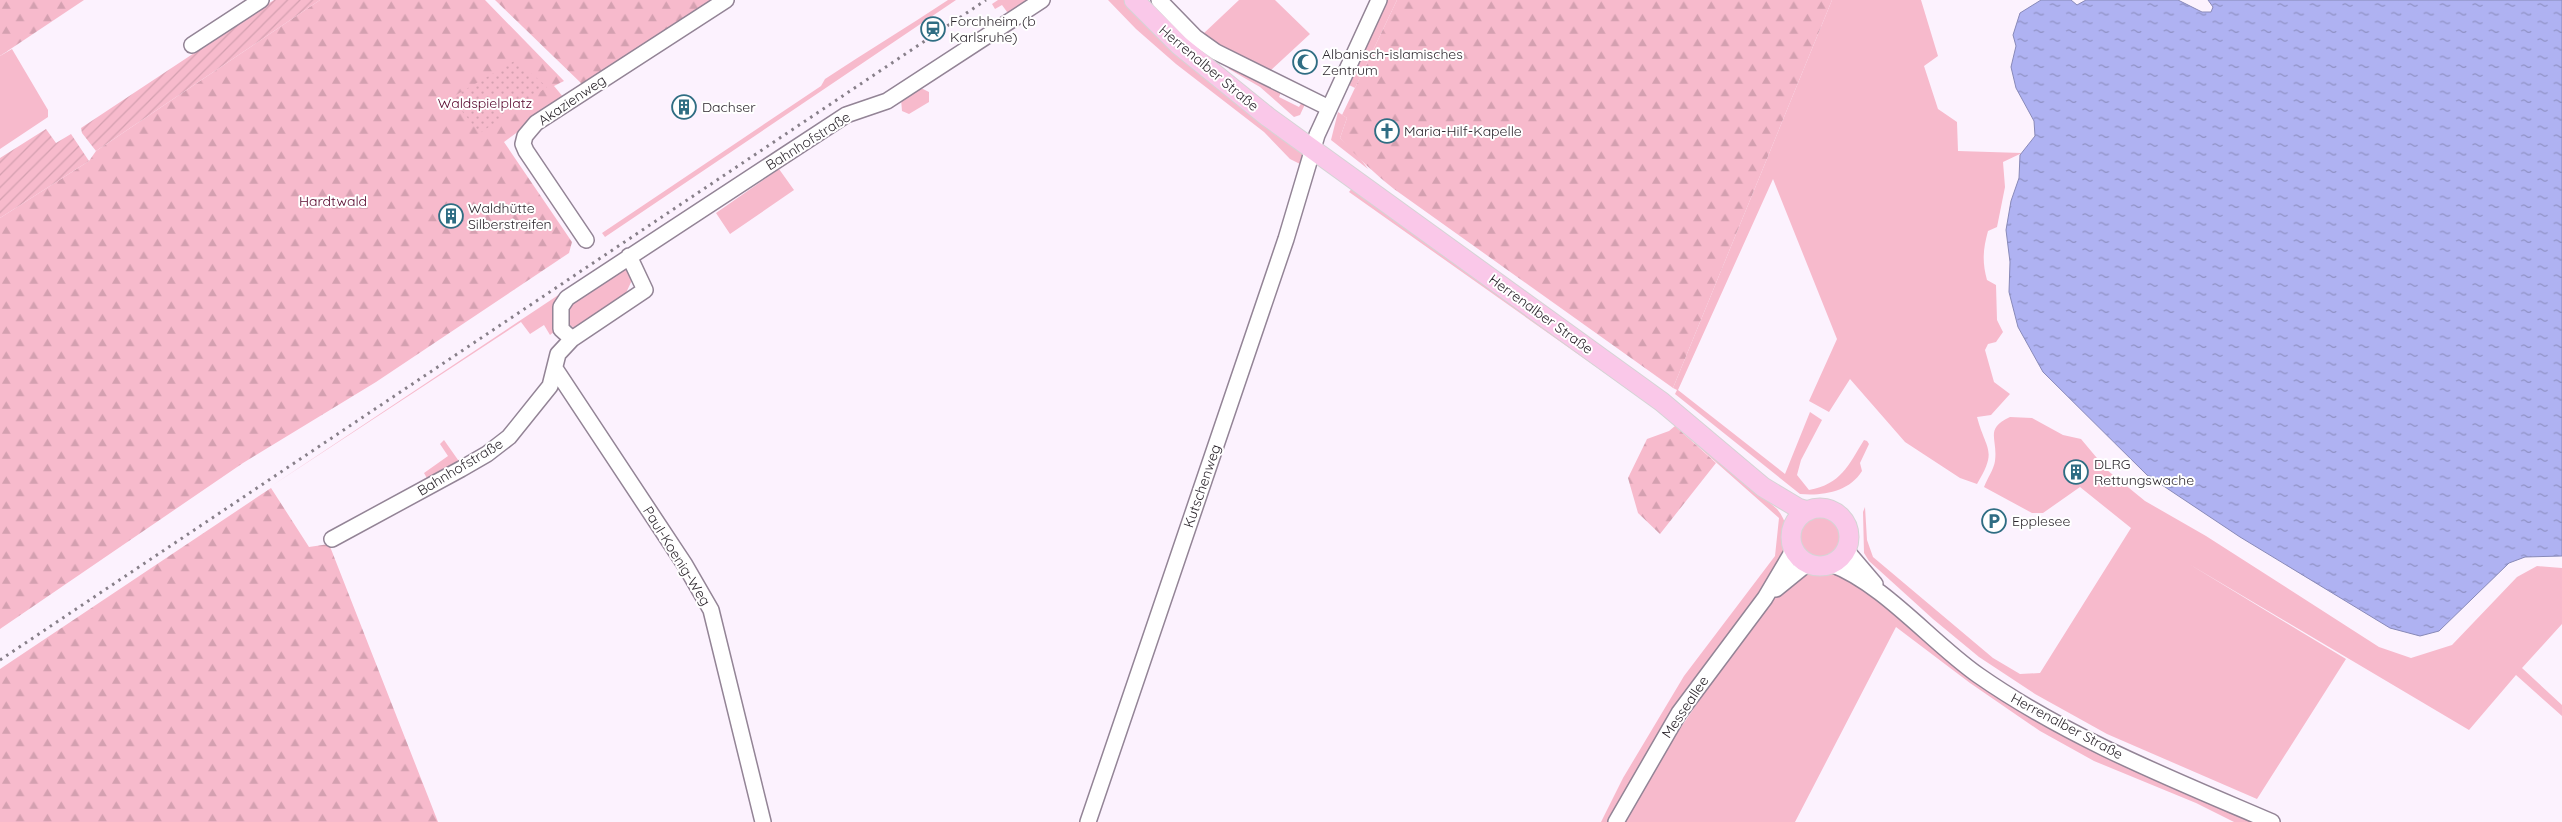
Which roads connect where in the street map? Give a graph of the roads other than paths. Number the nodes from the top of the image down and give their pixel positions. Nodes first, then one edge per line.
1 (261, 0) edge
2 (726, 0) edge
3 (1042, 0) edge
4 (1134, 0) edge
5 (1159, 0) edge
6 (1379, 0) edge
7 (192, 45) dead end
8 (1329, 108) junction
9 (1315, 142) junction
10 (586, 240) dead end
11 (629, 256) junction
12 (572, 339) junction
13 (556, 370) junction
14 (1763, 487) junction
15 (1808, 511) junction
16 (1793, 528) junction
17 (332, 539) dead end
18 (1794, 549) junction
19 (1846, 550) junction
20 (1808, 563) junction
21 (1831, 564) junction
22 (1883, 595) junction
23 (1765, 598) junction
24 (763, 822) edge
25 (1088, 822) edge
26 (1616, 822) edge
27 (2272, 822) edge

1 - 7 street
2 - 10 street, Akazienweg
3 - 11 street, Bahnhofstraße
4 - 9 main road, Herrenalber Straße
5 - 8 street, Herrenalber Straße
6 - 8 street, Kutschenweg
8 - 9 street, Kutschenweg
9 - 14 main road, Herrenalber Straße
9 - 25 street, Kutschenweg
11 - 12 street, Bahnhofstraße
11 - 12 street, Bahnhofstraße
12 - 13 street, Bahnhofstraße
13 - 17 street, Bahnhofstraße
13 - 24 street, Paul-Koenig-Weg
14 - 15 main road, Herrenalber Straße
14 - 16 main road, Herrenalber Straße
15 - 16 main road
15 - 19 main road
16 - 18 main road
18 - 20 main road
18 - 23 street, Messeallee
19 - 21 main road
19 - 22 street, Herrenalber Straße
20 - 21 main road
20 - 23 street, Messeallee
21 - 22 street, Herrenalber Straße
22 - 27 street, Herrenalber Straße
23 - 26 street, Messeallee

